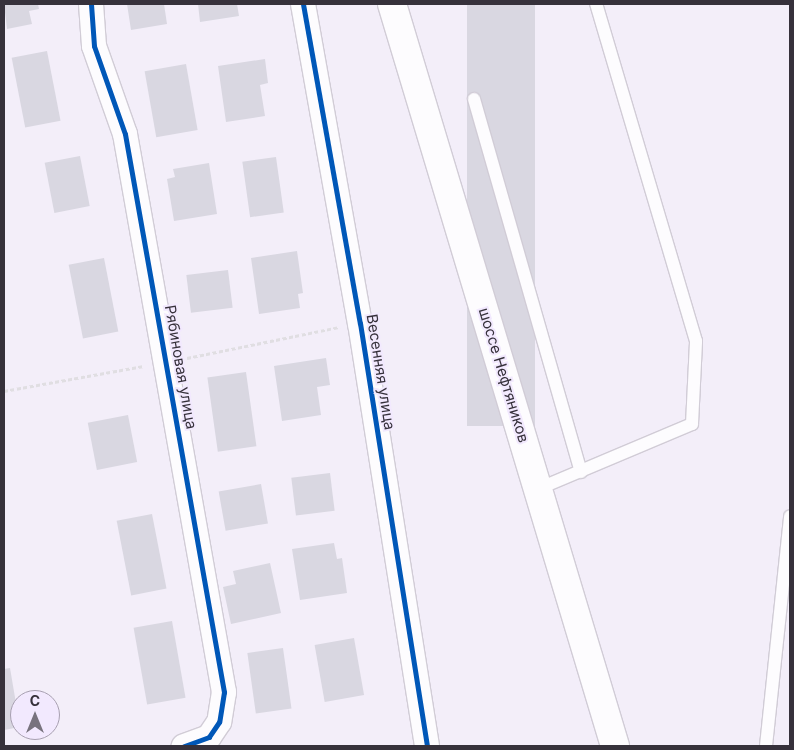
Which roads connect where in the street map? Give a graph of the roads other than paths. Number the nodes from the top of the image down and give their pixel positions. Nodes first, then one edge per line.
1 (91, 4) edge
2 (303, 4) edge
3 (392, 4) edge
4 (596, 4) edge
5 (474, 100) dead end
6 (581, 472) junction
7 (538, 490) junction
8 (790, 516) edge
9 (184, 746) edge
10 (426, 746) edge
11 (615, 746) edge
12 (766, 746) edge

1 - 9 street, Рябиновая улица
2 - 10 street, Весенняя улица
3 - 7 main road, шоссе Нефтяников
4 - 6 lane
5 - 6 lane
6 - 7 lane
7 - 11 main road, шоссе Нефтяников
8 - 12 lane

